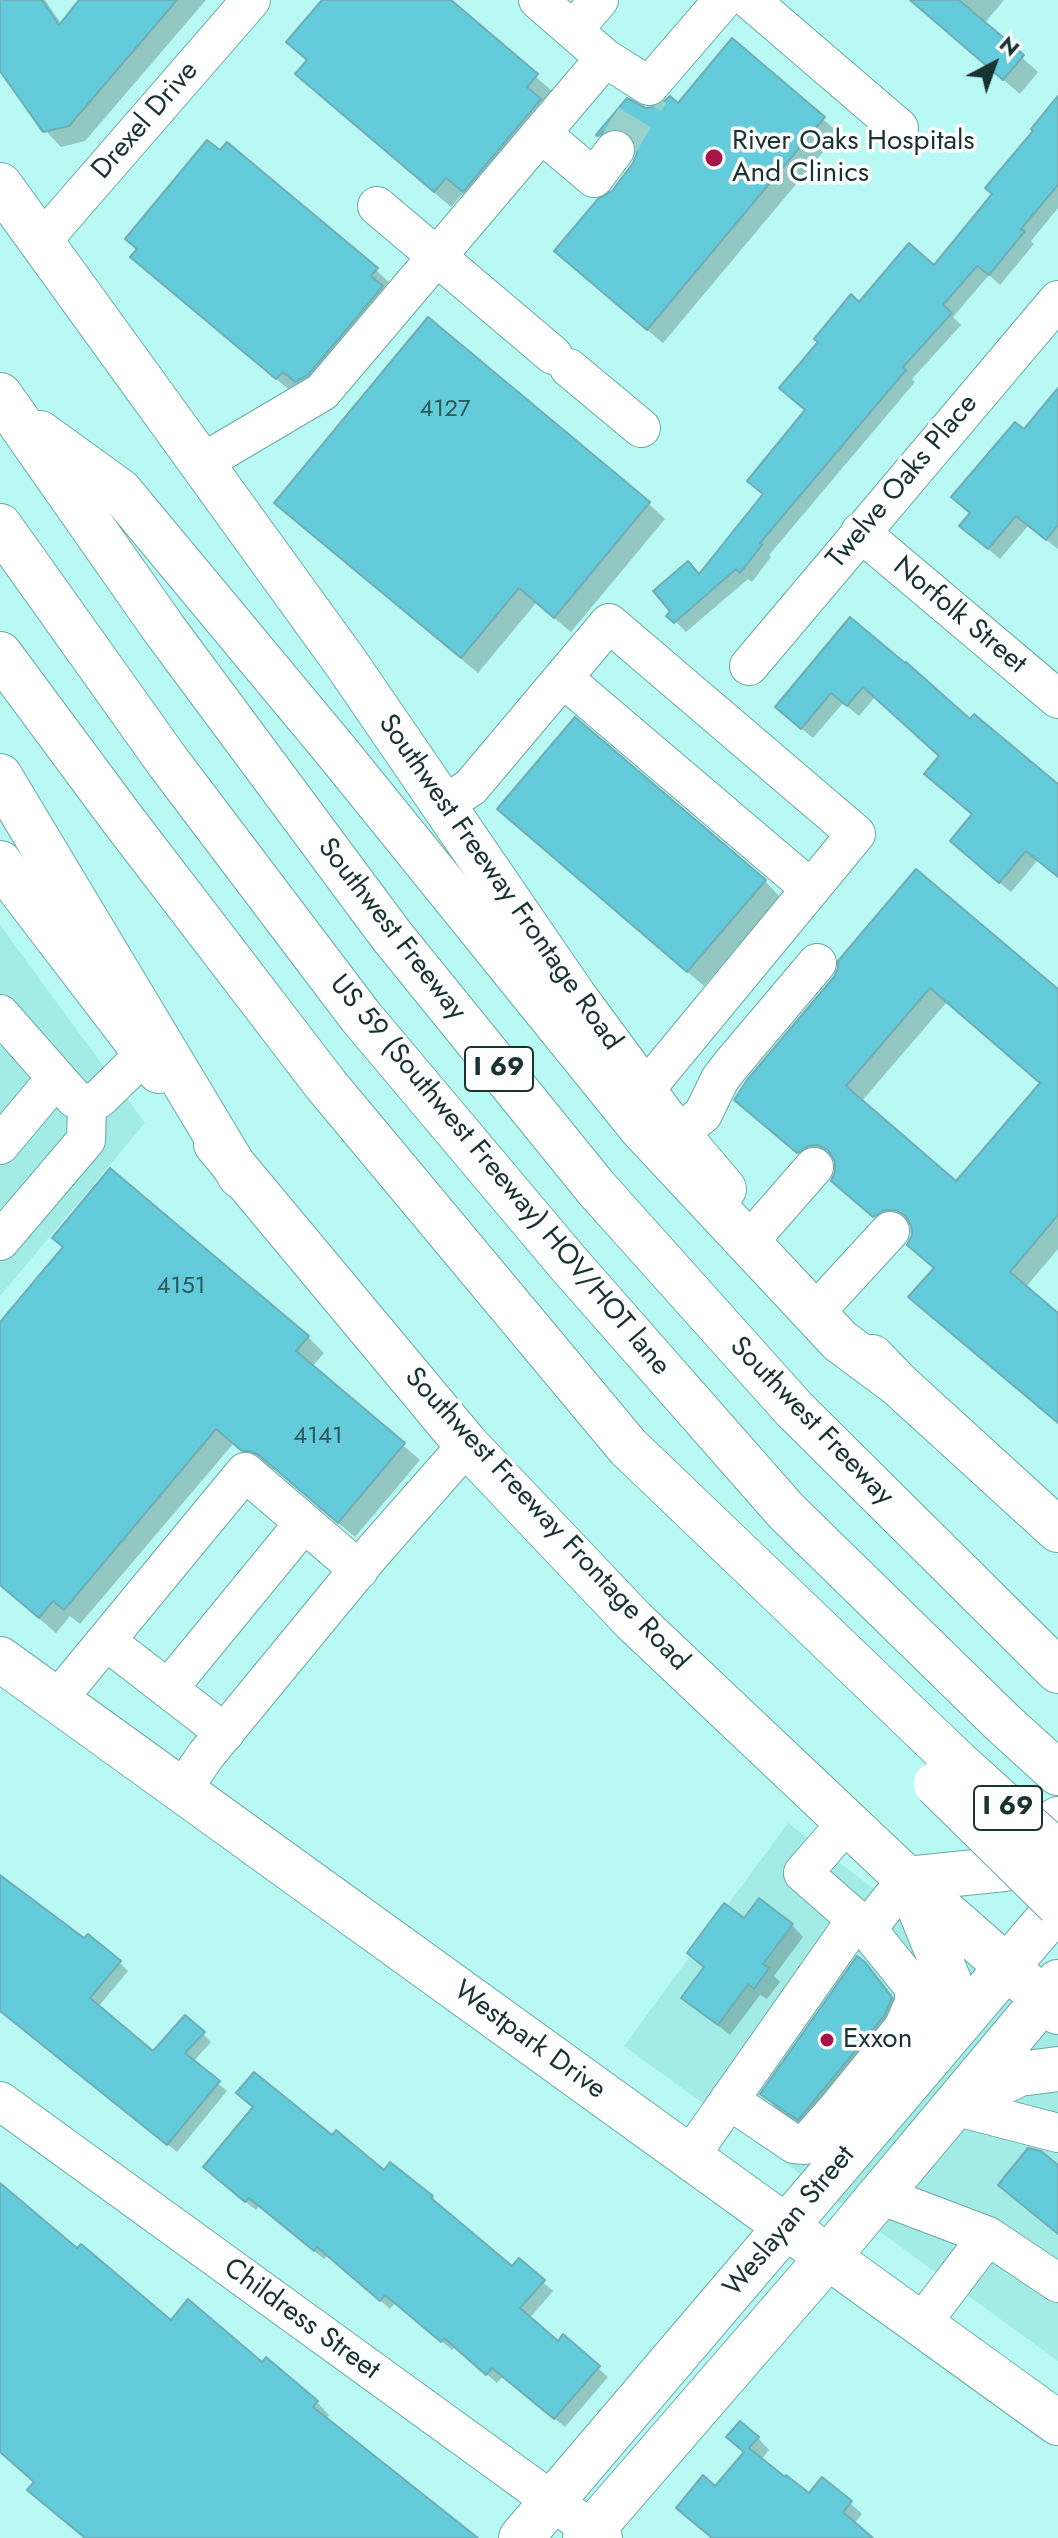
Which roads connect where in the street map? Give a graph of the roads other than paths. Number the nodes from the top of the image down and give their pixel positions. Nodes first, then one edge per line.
1 (251, 0) edge
2 (538, 0) edge
3 (599, 0) edge
4 (723, 0) edge
5 (750, 0) edge
6 (573, 30) junction
7 (605, 58) junction
8 (899, 128) dead end
9 (541, 133) junction
10 (615, 150) tunnel mouth
11 (0, 185) edge
12 (377, 206) dead end
13 (41, 242) junction
14 (436, 257) junction
15 (1058, 300) edge
16 (6, 404) edge
17 (641, 428) dead end
18 (200, 464) junction
19 (0, 526) edge
20 (860, 532) junction
21 (0, 654) edge
22 (749, 666) dead end
23 (563, 678) junction
24 (1058, 699) edge
25 (0, 776) edge
26 (444, 805) junction
27 (0, 863) edge
28 (811, 889) junction
29 (817, 963) dead end
30 (0, 1014) edge
31 (146, 1053) junction
32 (56, 1078) junction
33 (644, 1091) junction
34 (87, 1106) junction
35 (678, 1135) junction
36 (0, 1145) edge
37 (814, 1167) dead end
38 (240, 1176) junction
39 (759, 1230) junction
40 (890, 1231) dead end
41 (0, 1241) edge
42 (822, 1305) junction
43 (898, 1384) junction
44 (467, 1445) junction
45 (304, 1523) junction
46 (1058, 1530) edge
47 (359, 1570) junction
48 (106, 1641) junction
49 (0, 1659) edge
50 (1056, 1669) edge
51 (168, 1689) junction
52 (57, 1700) junction
53 (225, 1733) junction
54 (946, 1773) junction
55 (1058, 1773) edge
56 (182, 1790) junction
57 (1058, 1819) edge
58 (848, 1821) junction
59 (1058, 1853) edge
60 (907, 1879) junction
61 (1058, 1905) edge
62 (861, 1925) junction
63 (1006, 1967) junction
64 (1053, 1998) edge
65 (926, 2041) junction
66 (1058, 2069) edge
67 (729, 2100) junction
68 (1, 2103) edge
69 (954, 2106) junction
70 (852, 2120) junction
71 (1058, 2133) edge
72 (690, 2156) junction
73 (880, 2195) junction
74 (787, 2226) junction
75 (988, 2236) junction
76 (828, 2257) junction
77 (1058, 2283) edge
78 (921, 2324) junction
79 (1058, 2423) edge
80 (551, 2502) junction
81 (593, 2535) edge
82 (521, 2538) edge

1 - 13 street, Drexel Drive
2 - 6 street
3 - 6 street
4 - 7 street
5 - 8 street
6 - 7 street
7 - 9 street
9 - 10 street
9 - 14 street
11 - 13 main road, Southwest Freeway Frontage Road
12 - 14 street
13 - 18 main road, Southwest Freeway Frontage Road
14 - 17 street
14 - 18 street
15 - 20 street, Twelve Oaks Place
16 - 43 main road
16 - 50 main road, Southwest Freeway / I 69
18 - 26 main road, Southwest Freeway Frontage Road
19 - 55 main road, US 59 (Southwest Freeway) HOV/HOT lane
20 - 22 street, Twelve Oaks Place
20 - 24 street, Norfolk Street
21 - 54 main road
23 - 26 street
23 - 28 street
23 - 28 street
25 - 38 main road
26 - 33 main road, Southwest Freeway Frontage Road
27 - 31 main road, Southwest Freeway Frontage Road
28 - 33 street
29 - 35 street
30 - 32 street
31 - 34 street
31 - 38 main road, Southwest Freeway Frontage Road
32 - 34 street
32 - 36 street
33 - 35 main road, Southwest Freeway Frontage Road
34 - 41 street
35 - 39 main road, Southwest Freeway Frontage Road
37 - 39 street
38 - 44 main road, Southwest Freeway Frontage Road
39 - 42 main road, Southwest Freeway Frontage Road
40 - 42 street
42 - 43 main road, Southwest Freeway Frontage Road
43 - 46 main road, Southwest Freeway Frontage Road
44 - 47 street
44 - 58 main road, Southwest Freeway Frontage Road
45 - 47 street
45 - 48 street
45 - 51 street
47 - 53 street
48 - 51 street
48 - 52 street
49 - 52 main road, Westpark Drive
51 - 53 street
52 - 56 main road, Westpark Drive
53 - 56 street
54 - 59 main road, I 69, bridge
54 - 61 main road, bridge
56 - 72 main road, Westpark Drive
57 - 60 main road
58 - 60 main road, Southwest Freeway Frontage Road
58 - 62 street
60 - 62 street
60 - 63 main road, Southwest Freeway Frontage Road
60 - 65 main road
61 - 63 main road, Weslayan Street
62 - 65 street
62 - 67 street
63 - 64 main road, Southwest Freeway Frontage Road
63 - 65 main road, Weslayan Street
64 - 69 main road, Weslayan Street
65 - 70 main road, Weslayan Street
66 - 69 main road
67 - 70 street
67 - 72 street
68 - 80 street, Childress Street
69 - 71 street
69 - 73 main road, Weslayan Street
70 - 74 main road, Weslayan Street
72 - 74 main road, Westpark Drive
73 - 75 street
73 - 76 main road, Weslayan Street
74 - 76 main road, Westpark Drive
74 - 80 main road, Weslayan Street
75 - 77 street
75 - 78 street
76 - 78 main road, Westpark Drive
76 - 81 main road, Weslayan Street
78 - 79 main road, Westpark Drive
80 - 81 street, Childress Street
80 - 82 main road, Weslayan Street

